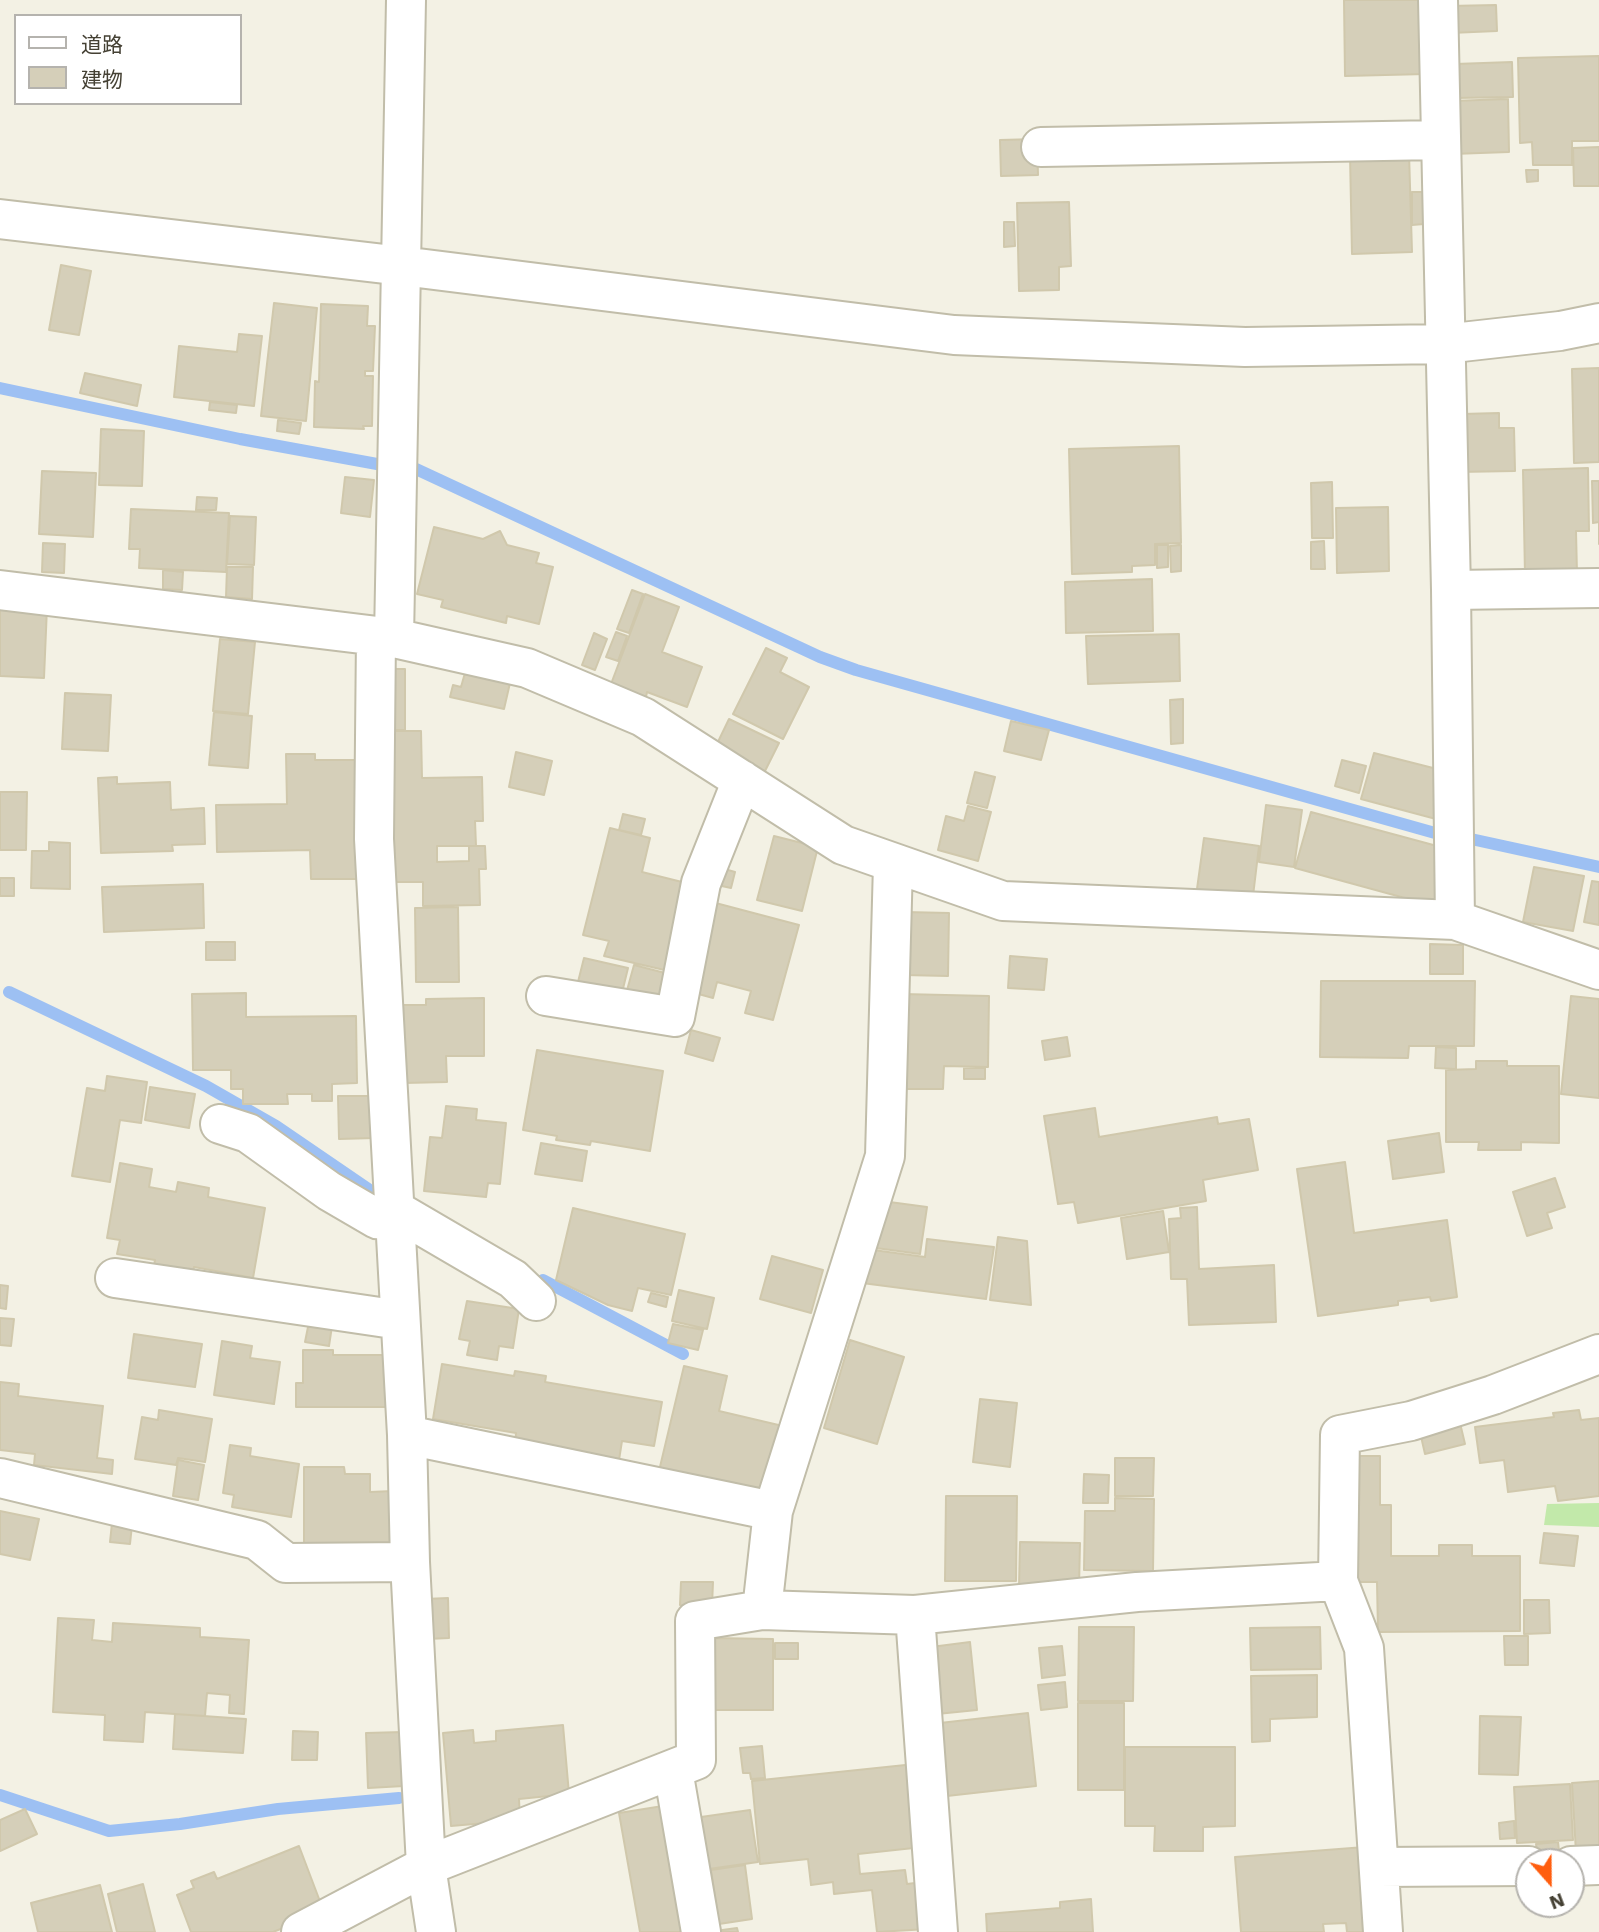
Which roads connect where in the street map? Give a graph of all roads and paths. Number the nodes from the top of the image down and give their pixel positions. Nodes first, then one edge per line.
1 (406, 0) edge
2 (1438, 0) edge
3 (1440, 140) junction
4 (1041, 147) dead end
5 (0, 219) edge
6 (402, 265) junction
7 (1599, 323) edge
8 (1444, 344) junction
9 (1599, 588) edge
10 (0, 590) edge
11 (1451, 590) junction
12 (385, 637) junction
13 (742, 780) junction
14 (893, 864) junction
15 (1455, 920) junction
16 (1599, 970) edge
17 (546, 996) dead end
18 (220, 1124) dead end
19 (395, 1210) junction
20 (115, 1278) dead end
21 (536, 1301) dead end
22 (400, 1320) junction
23 (1599, 1354) edge
24 (407, 1435) junction
25 (0, 1478) edge
26 (773, 1511) junction
27 (410, 1562) junction
28 (1338, 1581) junction
29 (762, 1610) junction
30 (915, 1615) junction
31 (673, 1770) junction
32 (1515, 1866) edge
33 (426, 1867) junction
34 (1379, 1867) junction
35 (301, 1932) edge
36 (436, 1932) edge
37 (701, 1932) edge
38 (938, 1932) edge
39 (1383, 1932) edge

1 - 6 street
2 - 3 street
3 - 4 street
3 - 8 street
5 - 6 street
6 - 8 street
6 - 12 street
7 - 8 street
8 - 11 street
9 - 11 street
10 - 12 street
11 - 15 street
12 - 13 street
12 - 19 street
13 - 14 street
13 - 17 street
14 - 15 street
14 - 26 street
15 - 16 street
18 - 19 street
19 - 21 street
19 - 22 street
20 - 22 street
22 - 24 street
23 - 28 street
24 - 26 street
24 - 27 street
25 - 27 street
26 - 29 street
27 - 33 street
28 - 30 street
28 - 34 street
29 - 30 street
29 - 31 street
30 - 38 street
31 - 33 street
31 - 37 street
32 - 34 street
33 - 35 street
33 - 36 street
34 - 39 street

